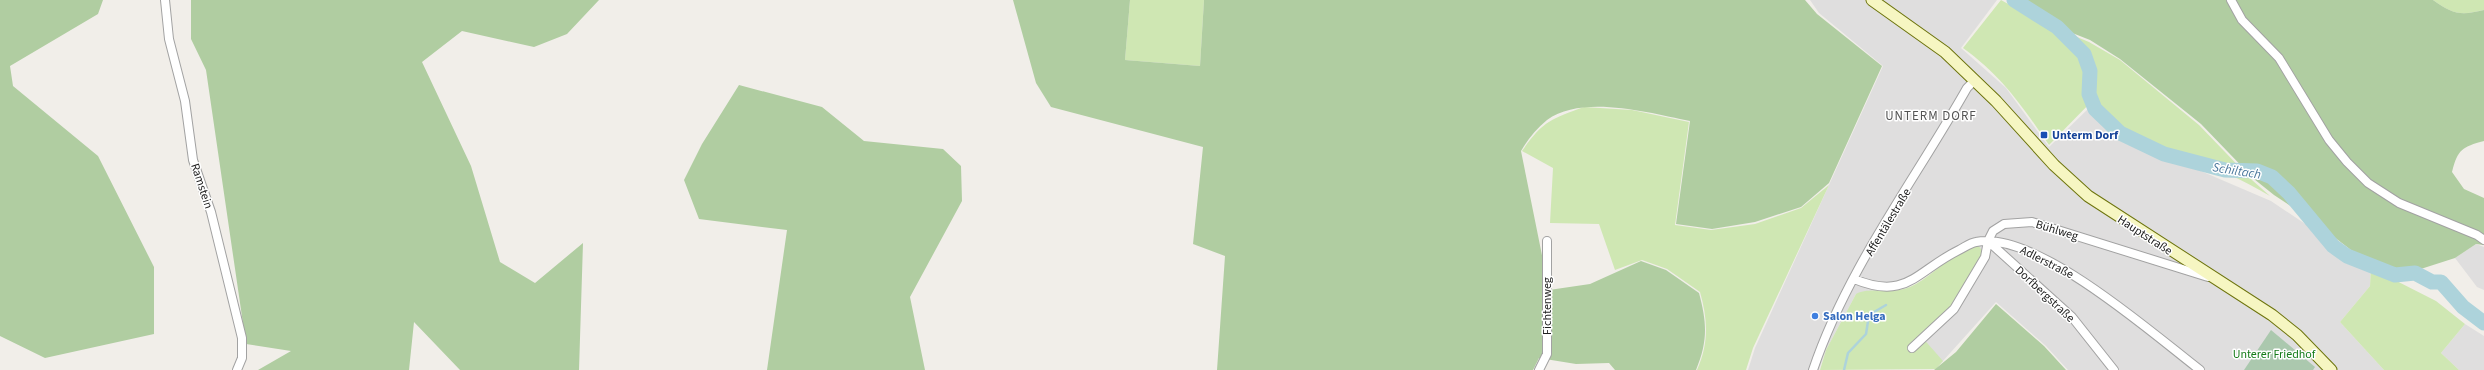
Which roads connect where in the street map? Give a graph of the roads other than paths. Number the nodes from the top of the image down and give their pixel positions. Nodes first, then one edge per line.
1 (165, 0) edge
2 (1872, 0) edge
3 (2231, 0) edge
4 (1975, 80) junction
5 (2484, 240) edge
6 (1547, 241) dead end
7 (1988, 242) junction
8 (1854, 279) junction
9 (2214, 279) junction
10 (1912, 348) dead end
11 (237, 370) edge
12 (1539, 370) edge
13 (1813, 370) edge
14 (2114, 370) edge
15 (2200, 370) edge
16 (2331, 370) edge

1 - 11 street, Ramstein
2 - 4 main road
3 - 5 street
4 - 8 street, Affentälestraße
4 - 9 main road, Hauptstraße
6 - 12 street, Fichtenweg
7 - 8 street, Adlerstraße
7 - 9 street, Bühlweg
7 - 10 street, Bühlweg
7 - 14 street, Dorfbergstraße
7 - 15 street, Adlerstraße
8 - 13 street, Affentälestraße
9 - 16 main road, Hauptstraße

